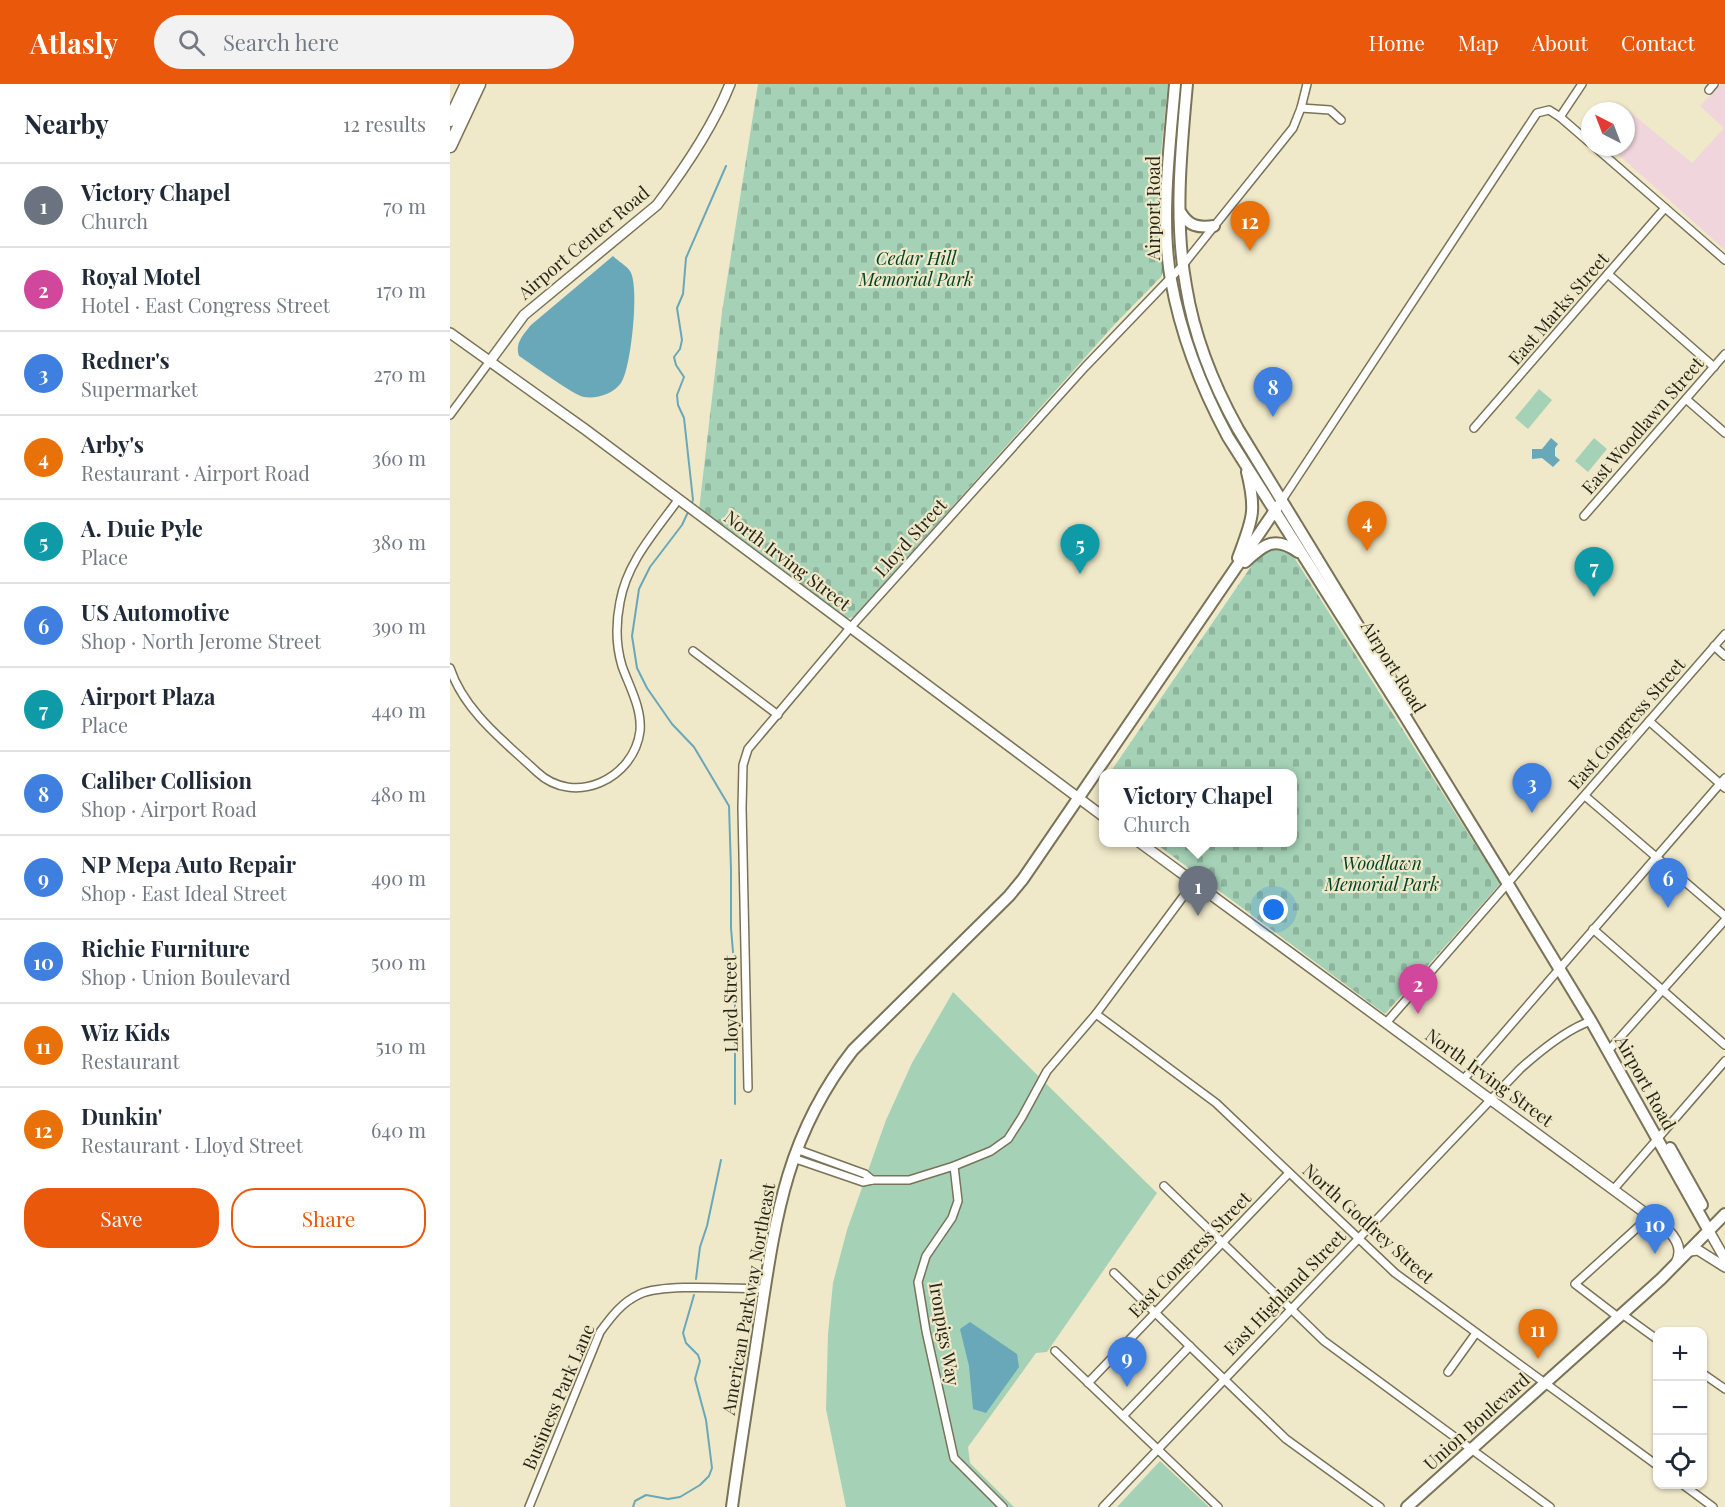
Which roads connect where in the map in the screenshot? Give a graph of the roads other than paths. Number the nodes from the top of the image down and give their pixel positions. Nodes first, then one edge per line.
1 (467, 84) edge
2 (479, 84) edge
3 (730, 84) edge
4 (1175, 84) edge
5 (1187, 84) edge
6 (1307, 84) edge
7 (1582, 84) edge
8 (1301, 108) junction
9 (1560, 117) junction
10 (450, 120) edge
11 (1341, 120) dead end
12 (1581, 135) edge
13 (450, 146) edge
14 (1605, 156) edge
15 (1665, 208) junction
16 (1180, 212) junction
17 (1214, 226) junction
18 (1725, 260) edge
19 (1183, 265) junction
20 (1608, 274) junction
21 (1171, 278) junction
22 (450, 333) edge
23 (1725, 354) edge
24 (489, 361) junction
25 (1714, 368) junction
26 (1686, 399) junction
27 (450, 415) edge
28 (1474, 428) dead end
29 (1725, 433) edge
30 (1245, 463) junction
31 (678, 500) junction
32 (1282, 500) junction
33 (1275, 511) junction
34 (1584, 516) dead end
35 (1303, 556) junction
36 (1233, 572) junction
37 (850, 628) junction
38 (1725, 634) edge
39 (1714, 646) junction
40 (693, 651) dead end
41 (1725, 656) edge
42 (450, 668) edge
43 (778, 715) junction
44 (1649, 721) junction
45 (1099, 769) edge
46 (1099, 770) edge
47 (1723, 783) edge
48 (1585, 796) junction
49 (1079, 799) junction
50 (1099, 813) edge
51 (1145, 847) edge
52 (1657, 856) junction
53 (1510, 881) junction
54 (1194, 882) junction
55 (1725, 918) edge
56 (1593, 929) junction
57 (1561, 965) junction
58 (1663, 990) junction
59 (1096, 1014) junction
60 (1591, 1021) junction
61 (1386, 1023) junction
62 (1725, 1046) edge
63 (1611, 1049) junction
64 (1725, 1061) edge
65 (1462, 1080) junction
66 (748, 1088) dead end
67 (1491, 1101) junction
68 (1659, 1136) junction
69 (794, 1154) junction
70 (954, 1166) junction
71 (1288, 1173) junction
72 (1164, 1186) dead end
73 (1613, 1190) junction
74 (1725, 1214) edge
75 (1649, 1217) junction
76 (1711, 1229) junction
77 (1358, 1239) junction
78 (1222, 1243) junction
79 (1725, 1248) edge
80 (1690, 1251) junction
81 (1725, 1259) edge
82 (1673, 1267) junction
83 (1725, 1267) edge
84 (1114, 1273) dead end
85 (765, 1289) junction
86 (1291, 1309) junction
87 (1155, 1313) junction
88 (1620, 1316) junction
89 (1476, 1333) junction
90 (1653, 1337) edge
91 (1190, 1346) junction
92 (1055, 1351) dead end
93 (1448, 1372) dead end
94 (1707, 1376) edge
95 (1224, 1379) junction
96 (1088, 1383) junction
97 (1545, 1383) junction
98 (1725, 1389) edge
99 (1123, 1416) junction
100 (1157, 1449) junction
101 (1471, 1449) junction
102 (1653, 1462) edge
103 (1688, 1489) edge
104 (529, 1507) edge
105 (732, 1507) edge
106 (1003, 1507) edge
107 (1103, 1507) edge
108 (1218, 1507) edge
109 (1380, 1507) edge
110 (1407, 1507) edge
111 (1550, 1507) edge
112 (1713, 1507) edge

1 - 10 highway
2 - 13 highway
3 - 24 street, Airport Center Road
4 - 21 main road, Airport Road
5 - 16 main road, Airport Road
6 - 8 street, Lloyd Street
7 - 9 street
8 - 11 street
8 - 17 street, Lloyd Street
9 - 12 street
9 - 32 street
14 - 15 street
15 - 18 street
15 - 20 street, East Marks Street
16 - 17 main road
16 - 19 main road, Airport Road
17 - 19 street, Lloyd Street
19 - 21 street, Lloyd Street
19 - 32 main road, Airport Road
20 - 25 street
20 - 28 street, East Marks Street
21 - 30 main road, Airport Road
21 - 37 street, Lloyd Street
22 - 24 street, North Irving Street
23 - 25 street, East Woodlawn Street
24 - 27 street
24 - 31 street, North Irving Street
25 - 26 street, East Woodlawn Street
26 - 29 street
26 - 34 street, East Woodlawn Street
30 - 33 main road, Airport Road
30 - 36 main road
31 - 37 street, North Irving Street
31 - 42 street
32 - 33 main road
32 - 53 main road, Airport Road
33 - 35 main road, Airport Road
33 - 36 main road
35 - 36 main road
35 - 53 main road, Airport Road
36 - 45 main road, American Parkway Northeast
37 - 43 street, Lloyd Street
37 - 49 street, North Irving Street
38 - 39 street, East Congress Street
39 - 41 street
39 - 44 street, East Congress Street
40 - 43 street
43 - 66 street, Lloyd Street
44 - 47 street
44 - 48 street, East Congress Street
46 - 49 main road, American Parkway Northeast
47 - 52 street
48 - 52 street
48 - 53 street, East Congress Street
49 - 50 street, North Irving Street
49 - 69 main road, American Parkway Northeast
51 - 54 street, North Irving Street
52 - 55 street
52 - 56 street
53 - 57 main road, Airport Road
53 - 61 street, East Congress Street
54 - 59 street
54 - 61 street, North Irving Street
55 - 58 street
56 - 57 street
56 - 58 street
57 - 60 main road, Airport Road
57 - 63 main road, Airport Road
57 - 65 street
58 - 62 street
58 - 63 street
59 - 70 street
59 - 71 street, North Godfrey Street
60 - 63 main road, Airport Road
60 - 67 street, East Highland Street
61 - 65 street, North Irving Street
63 - 68 main road, Airport Road
64 - 68 street
65 - 67 street, North Irving Street
67 - 73 street, North Irving Street
67 - 77 street, East Highland Street
68 - 73 street
68 - 76 main road, Airport Road
69 - 70 street
69 - 85 main road, American Parkway Northeast
70 - 106 street, Ironpigs Way
71 - 77 street, North Godfrey Street
71 - 78 street, East Congress Street
72 - 78 street
73 - 75 street, North Irving Street
74 - 76 main road, Union Boulevard
75 - 82 street, North Irving Street
75 - 88 street
76 - 79 street
76 - 80 main road, Union Boulevard
76 - 81 street
77 - 86 street, East Highland Street
77 - 89 street, North Godfrey Street
78 - 86 street
78 - 87 street, East Congress Street
80 - 82 main road, Union Boulevard
80 - 83 street
82 - 88 main road, Union Boulevard
84 - 87 street
85 - 104 street, Business Park Lane
85 - 105 main road, American Parkway Northeast
86 - 95 street, East Highland Street
86 - 101 street
87 - 91 street
87 - 96 street, East Congress Street
88 - 90 street
88 - 97 main road, Union Boulevard
89 - 93 street
89 - 97 street, North Godfrey Street
91 - 95 street
91 - 99 street
92 - 96 street
94 - 98 street
95 - 100 street, East Highland Street
95 - 109 street
96 - 99 street
97 - 101 main road, Union Boulevard
97 - 102 street, North Godfrey Street
99 - 100 street
100 - 107 street, East Highland Street
100 - 108 street
101 - 110 main road, Union Boulevard
101 - 111 street
103 - 112 street

